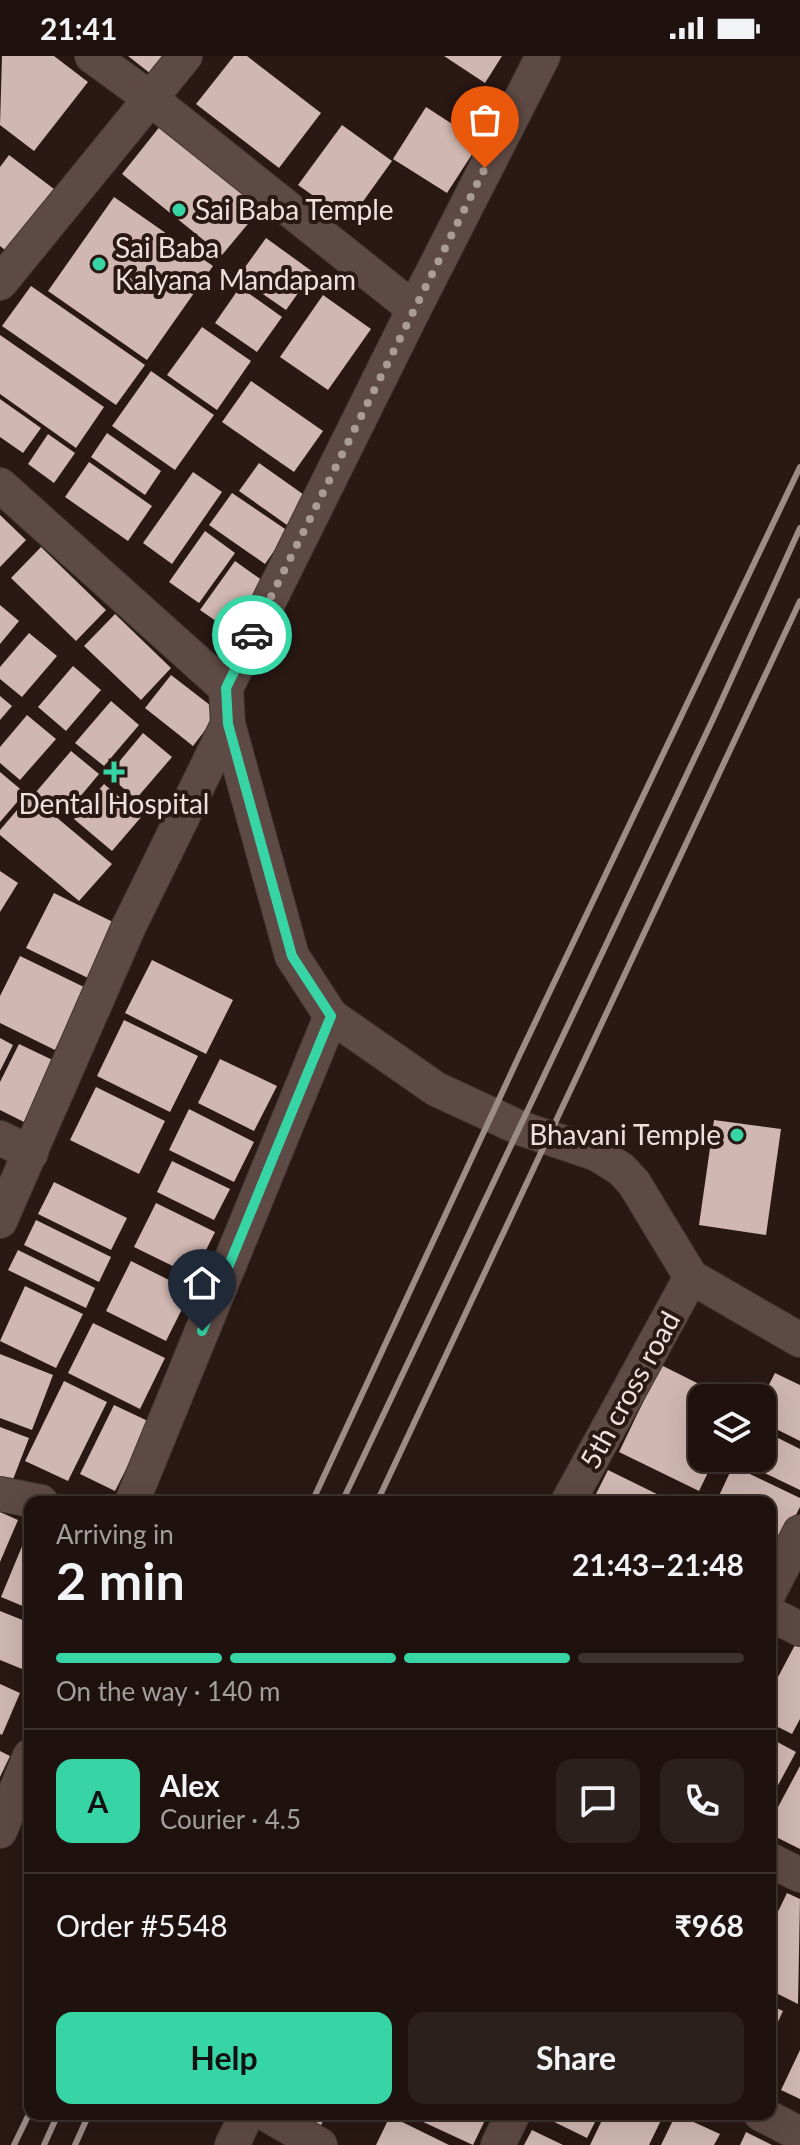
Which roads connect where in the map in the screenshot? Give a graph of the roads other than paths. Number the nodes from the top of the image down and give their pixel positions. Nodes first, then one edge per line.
1 (92, 56) edge
2 (185, 56) edge
3 (543, 56) edge
4 (151, 99) junction
5 (0, 283) edge
6 (414, 309) junction
7 (0, 485) edge
8 (226, 688) junction
9 (228, 724) junction
10 (331, 1016) junction
11 (0, 1138) edge
12 (31, 1153) junction
13 (0, 1221) edge
14 (691, 1277) junction
15 (800, 1340) edge
16 (0, 1494) edge
17 (134, 1496) edge
18 (571, 1496) edge
19 (24, 1499) edge
20 (800, 1532) edge
21 (776, 1579) edge
22 (776, 1617) edge
23 (800, 1629) edge
24 (24, 1771) edge
25 (0, 1831) edge
26 (776, 1863) edge
27 (800, 1875) edge
28 (244, 2120) edge
29 (276, 2120) edge
30 (510, 2120) edge
31 (773, 2120) edge
32 (800, 2134) edge
33 (232, 2145) edge
34 (320, 2145) edge
35 (498, 2145) edge

1 - 4 street
2 - 4 street
3 - 6 street
4 - 5 street
4 - 6 street
6 - 8 street
7 - 8 street
8 - 9 street
9 - 10 street
9 - 12 street
10 - 14 street
10 - 17 street
11 - 12 street
12 - 13 street
14 - 15 street
14 - 18 street, 5th cross road
16 - 19 street
20 - 21 street
22 - 23 street
24 - 25 street
26 - 27 street
28 - 33 street
29 - 34 street
30 - 35 street
31 - 32 street

